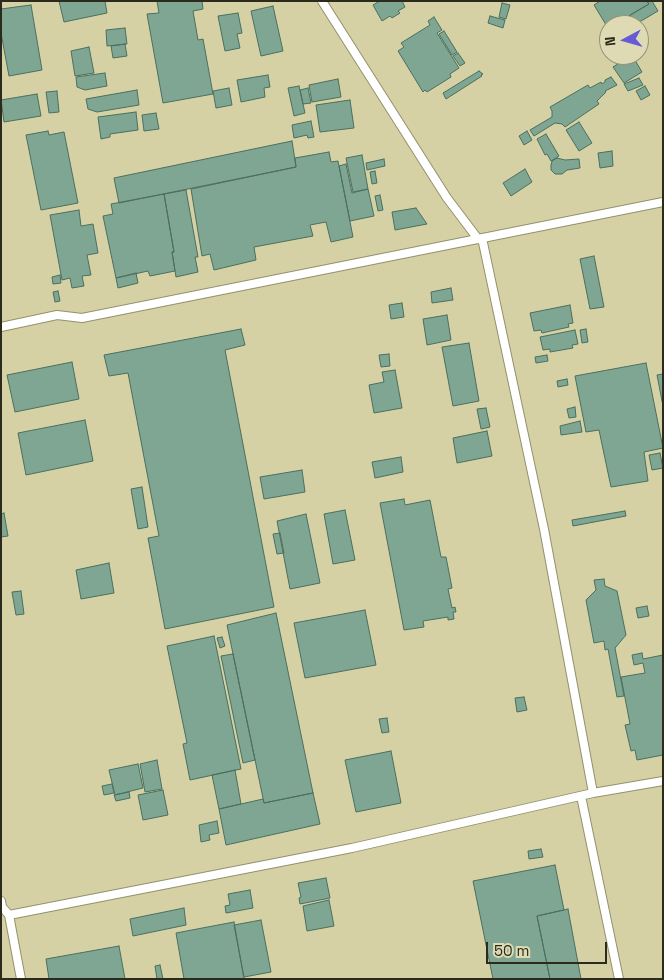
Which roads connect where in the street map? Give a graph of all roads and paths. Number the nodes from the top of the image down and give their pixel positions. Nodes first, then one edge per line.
1 (322, 1) edge
2 (663, 202) edge
3 (480, 238) junction
4 (1, 327) edge
5 (663, 781) edge
6 (593, 793) junction
7 (581, 796) junction
8 (2, 905) edge
9 (9, 916) junction
10 (21, 979) edge
11 (619, 979) edge

1 - 3 lane
2 - 3 lane
3 - 4 lane
3 - 6 lane
5 - 6 lane
6 - 7 lane
7 - 9 lane
7 - 11 lane
8 - 9 lane
9 - 10 lane

